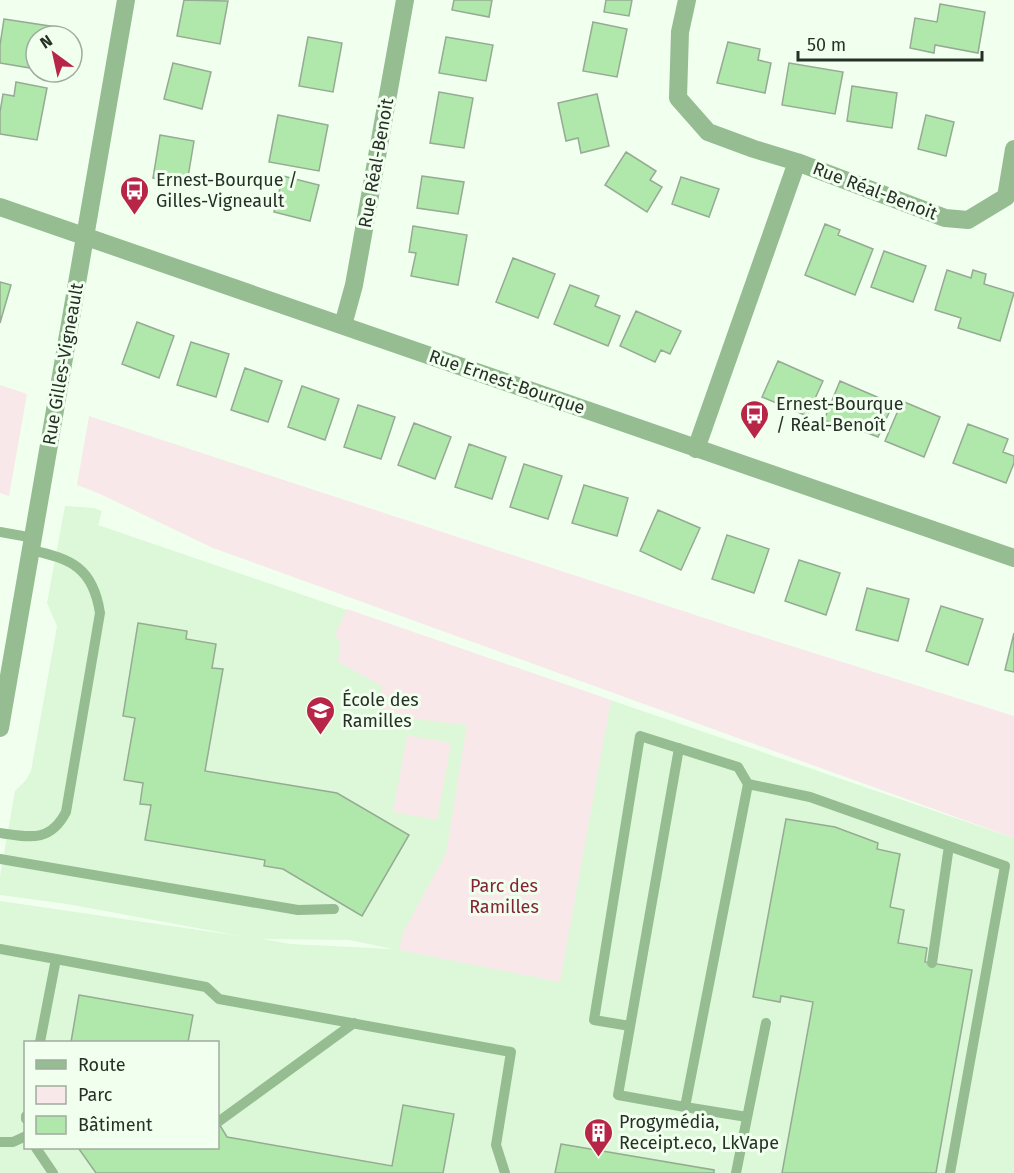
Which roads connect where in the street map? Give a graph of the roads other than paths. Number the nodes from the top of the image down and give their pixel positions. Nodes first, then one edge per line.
1 (126, 0) edge
2 (405, 0) edge
3 (687, 0) edge
4 (1014, 149) edge
5 (797, 162) junction
6 (0, 207) edge
7 (84, 237) junction
8 (344, 325) junction
9 (696, 449) junction
10 (0, 532) edge
11 (32, 544) junction
12 (1014, 558) edge
13 (3, 699) edge
14 (0, 728) edge
15 (679, 748) junction
16 (748, 784) junction
17 (0, 833) edge
18 (949, 846) junction
19 (0, 860) edge
20 (334, 909) dead end
21 (0, 949) edge
22 (56, 959) junction
23 (932, 963) dead end
24 (354, 1023) junction
25 (766, 1023) dead end
26 (630, 1026) junction
27 (40, 1041) edge
28 (685, 1107) junction
29 (747, 1117) junction
30 (219, 1121) edge
31 (24, 1137) edge
32 (0, 1143) edge
33 (37, 1149) edge
34 (53, 1173) edge
35 (505, 1173) edge
36 (736, 1173) edge
37 (950, 1173) edge

1 - 7 street, Rue Gilles-Vigneault
2 - 8 street, Rue Réal-Benoit
3 - 5 street, Rue Réal-Benoit
4 - 5 street, Rue Réal-Benoit
5 - 9 street, Rue Réal-Benoit
6 - 7 street, Rue Ernest-Bourque
7 - 8 street, Rue Ernest-Bourque
7 - 11 street, Rue Gilles-Vigneault
8 - 9 street, Rue Ernest-Bourque
9 - 12 street, Rue Ernest-Bourque
10 - 11 lane
11 - 13 street, Rue Gilles-Vigneault
11 - 17 lane
13 - 14 street, Rue Gilles-Vigneault
15 - 16 lane
15 - 26 lane
15 - 26 lane
16 - 18 lane
16 - 28 lane
18 - 23 lane
18 - 37 lane
19 - 20 lane
21 - 22 lane
22 - 24 lane
22 - 27 lane
24 - 30 lane
24 - 35 lane
25 - 29 lane
26 - 28 lane
28 - 29 lane
29 - 36 lane
31 - 32 lane
33 - 34 lane

